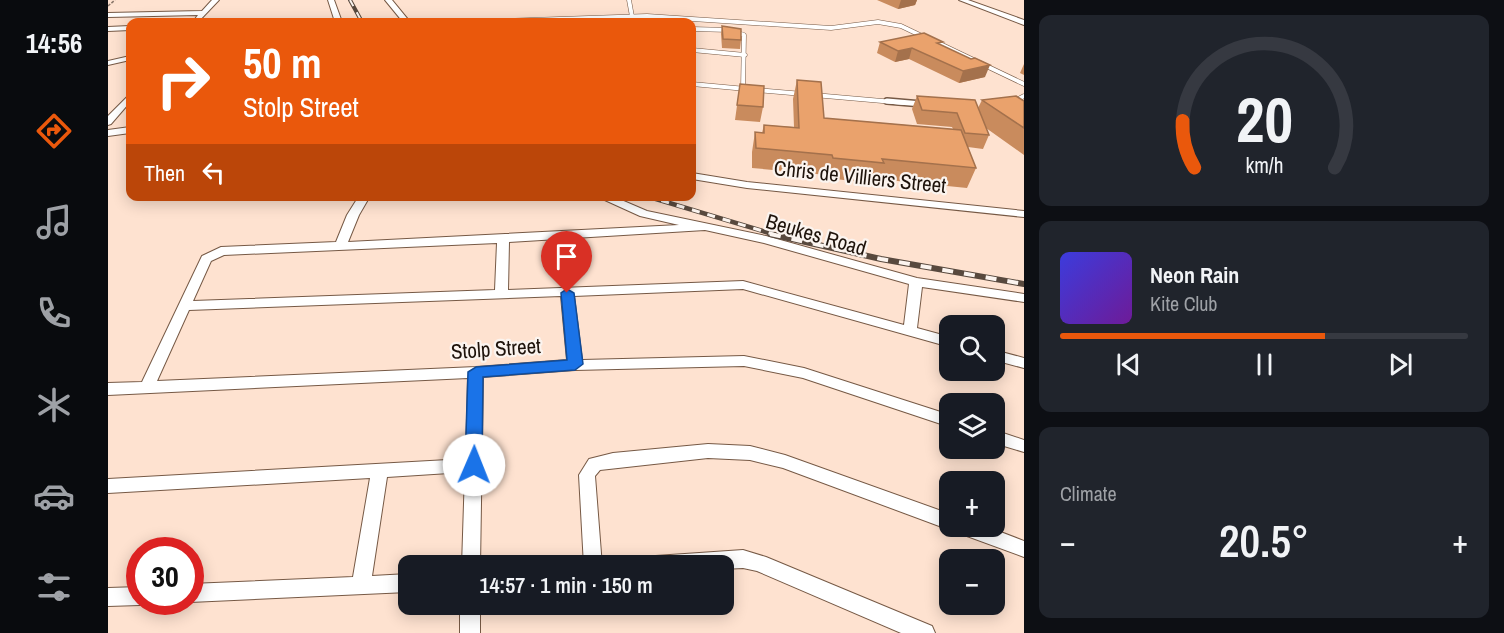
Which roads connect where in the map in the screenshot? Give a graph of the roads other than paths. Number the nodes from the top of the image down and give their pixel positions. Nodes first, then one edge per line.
1 (216, 0) edge
2 (331, 0) edge
3 (388, 0) edge
4 (629, 0) edge
5 (962, 0) edge
6 (204, 13) junction
7 (108, 15) edge
8 (632, 17) junction
9 (200, 18) edge
10 (338, 18) edge
11 (403, 18) edge
12 (600, 18) edge
13 (650, 18) edge
14 (696, 21) edge
15 (1024, 23) edge
16 (126, 28) edge
17 (108, 29) edge
18 (696, 29) edge
19 (696, 50) edge
20 (745, 55) junction
21 (126, 59) edge
22 (109, 62) edge
23 (696, 84) edge
24 (1024, 84) edge
25 (744, 89) junction
26 (1024, 96) edge
27 (126, 102) edge
28 (926, 104) edge
29 (1006, 105) edge
30 (108, 122) edge
31 (126, 131) edge
32 (108, 133) edge
33 (696, 177) edge
34 (362, 201) edge
35 (613, 201) edge
36 (1024, 214) edge
37 (705, 227) junction
38 (503, 239) junction
39 (341, 245) junction
40 (916, 282) junction
41 (567, 293) junction
42 (501, 294) junction
43 (1024, 298) edge
44 (185, 306) junction
45 (910, 331) junction
46 (939, 339) edge
47 (1005, 358) edge
48 (1024, 363) edge
49 (575, 364) junction
50 (476, 372) junction
51 (147, 387) junction
52 (108, 388) edge
53 (939, 417) edge
54 (1005, 440) edge
55 (1024, 446) edge
56 (474, 465) junction
57 (380, 472) junction
58 (108, 486) edge
59 (939, 518) edge
60 (992, 537) edge
61 (1024, 549) edge
62 (471, 555) edge
63 (592, 555) edge
64 (734, 559) edge
65 (398, 583) edge
66 (361, 585) junction
67 (204, 592) edge
68 (126, 596) edge
69 (108, 597) edge
70 (470, 615) edge
71 (470, 633) edge
72 (925, 633) edge

1 - 6 street
2 - 10 street
3 - 11 street
4 - 8 lane
5 - 15 street
6 - 7 street
6 - 9 street
8 - 12 lane
8 - 13 lane
14 - 24 lane
16 - 17 street
18 - 20 lane
19 - 20 lane
20 - 25 lane
21 - 22 street
23 - 25 lane
25 - 28 lane
26 - 29 lane
27 - 30 street
31 - 32 street
33 - 36 street, Chris de Villiers Street
34 - 39 street
35 - 37 street, Beukes Road
37 - 38 street
37 - 40 street, Beukes Road
38 - 39 street
38 - 42 street
39 - 44 street
40 - 43 street, Beukes Road
40 - 45 street
41 - 42 street
41 - 45 street
41 - 49 street
42 - 44 street
44 - 51 street
45 - 46 street
47 - 48 street
49 - 50 street, Stolp Street
49 - 53 street, Stolp Street
50 - 51 street, Stolp Street
50 - 56 street
51 - 52 street, Stolp Street
54 - 55 street
56 - 57 street
56 - 62 street
57 - 58 street
57 - 66 street
59 - 63 street
60 - 61 street
64 - 72 street
65 - 66 street
66 - 67 street
68 - 69 street
70 - 71 street

